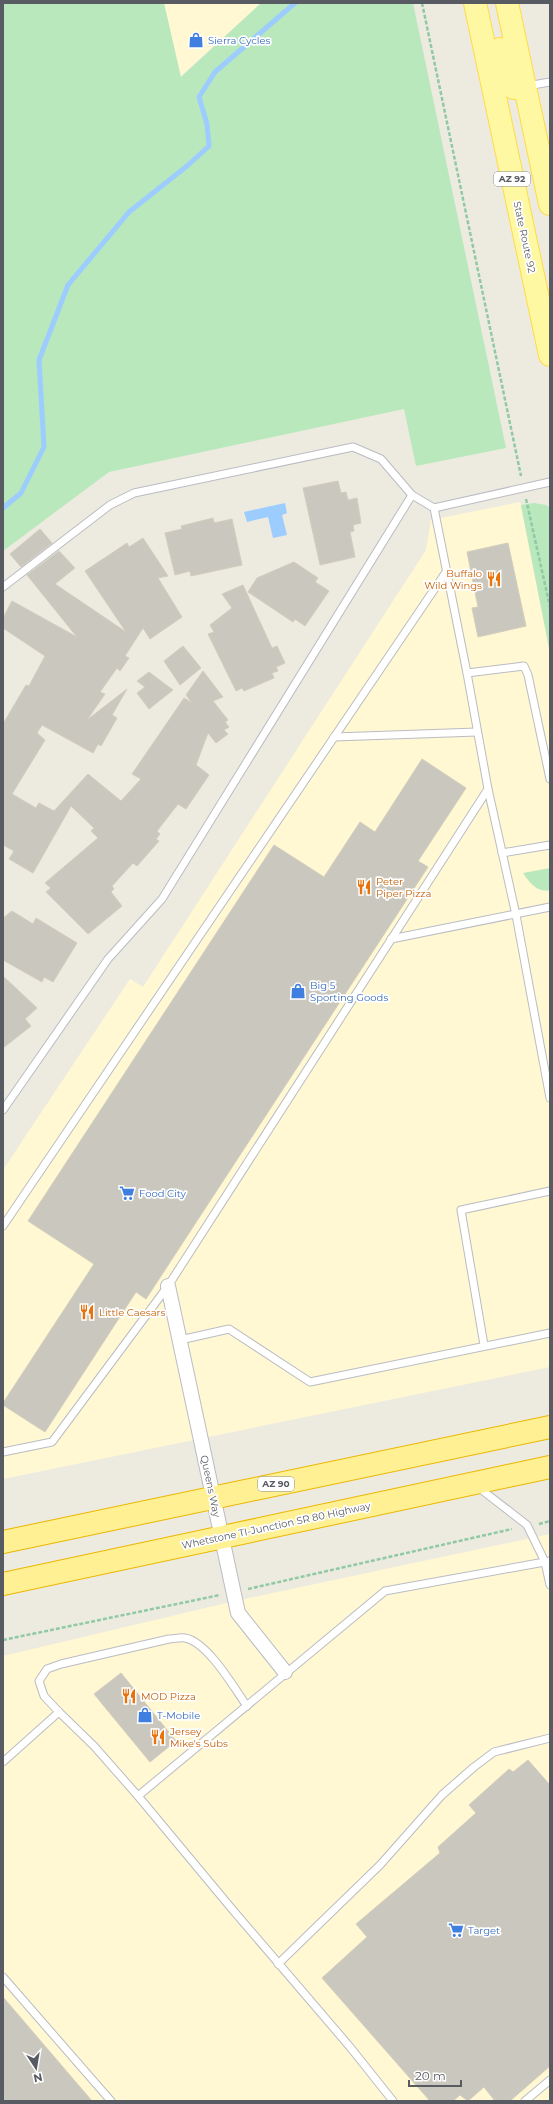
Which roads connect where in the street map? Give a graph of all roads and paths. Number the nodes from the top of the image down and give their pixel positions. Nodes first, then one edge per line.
1 (422, 3) edge
2 (475, 3) edge
3 (490, 3) edge
4 (507, 3) edge
5 (550, 82) edge
6 (525, 87) junction
7 (550, 204) edge
8 (550, 355) edge
9 (550, 482) edge
10 (523, 488) junction
11 (412, 495) junction
12 (434, 508) junction
13 (446, 572) junction
14 (3, 588) edge
15 (550, 607) edge
16 (467, 673) junction
17 (477, 732) junction
18 (334, 737) junction
19 (550, 779) edge
20 (488, 789) junction
21 (550, 845) edge
22 (502, 853) junction
23 (550, 907) edge
24 (516, 915) junction
25 (391, 939) junction
26 (548, 1074) edge
27 (550, 1098) edge
28 (3, 1110) edge
29 (550, 1191) edge
30 (3, 1226) edge
31 (168, 1286) junction
32 (550, 1333) edge
33 (180, 1340) junction
34 (484, 1345) junction
35 (550, 1427) edge
36 (3, 1452) edge
37 (550, 1467) edge
38 (471, 1482) junction
39 (213, 1497) junction
40 (550, 1521) edge
41 (527, 1525) junction
42 (222, 1537) junction
43 (3, 1542) edge
44 (547, 1562) edge
45 (3, 1584) edge
46 (550, 1585) edge
47 (233, 1592) junction
48 (3, 1640) edge
49 (285, 1672) junction
50 (247, 1706) junction
51 (59, 1712) junction
52 (550, 1738) edge
53 (3, 1762) edge
54 (138, 1796) junction
55 (278, 1964) junction
56 (3, 1977) edge
57 (550, 2080) edge
58 (111, 2101) edge
59 (393, 2101) edge
60 (525, 2101) edge

1 - 10 path
2 - 8 main road, State Route 92 / AZ 92
3 - 6 main road
4 - 6 main road, AZ 92
5 - 6 lane
6 - 7 main road, AZ 92
9 - 10 lane
10 - 12 lane
10 - 15 path
11 - 12 lane
11 - 14 lane
11 - 28 lane
12 - 13 lane
13 - 16 lane
13 - 18 lane
16 - 17 lane
16 - 19 lane
17 - 18 lane
17 - 20 lane
18 - 30 lane
20 - 22 lane
20 - 25 lane
21 - 22 lane
22 - 24 lane
23 - 24 lane
24 - 25 lane
24 - 26 lane
25 - 31 lane
26 - 27 lane
29 - 34 lane
31 - 33 street, Queens Way
31 - 36 lane
32 - 34 lane
33 - 34 lane
33 - 39 street, Queens Way
35 - 39 highway, AZ 90
37 - 38 highway, Whetstone TI-Junction SR 80 Highway
38 - 41 lane
38 - 42 highway, Whetstone TI-Junction SR 80 Highway
39 - 42 street, Queens Way
39 - 43 highway, AZ 90
40 - 41 path
41 - 44 lane
41 - 47 path
42 - 45 highway, Whetstone TI-Junction SR 80 Highway
42 - 47 street, Queens Way
44 - 46 lane
44 - 49 lane
47 - 48 path
47 - 49 street, Queens Way
49 - 50 lane
50 - 51 lane
50 - 54 lane
51 - 53 lane
51 - 54 lane
52 - 55 lane
54 - 55 lane
55 - 59 lane
56 - 58 lane
57 - 60 lane

